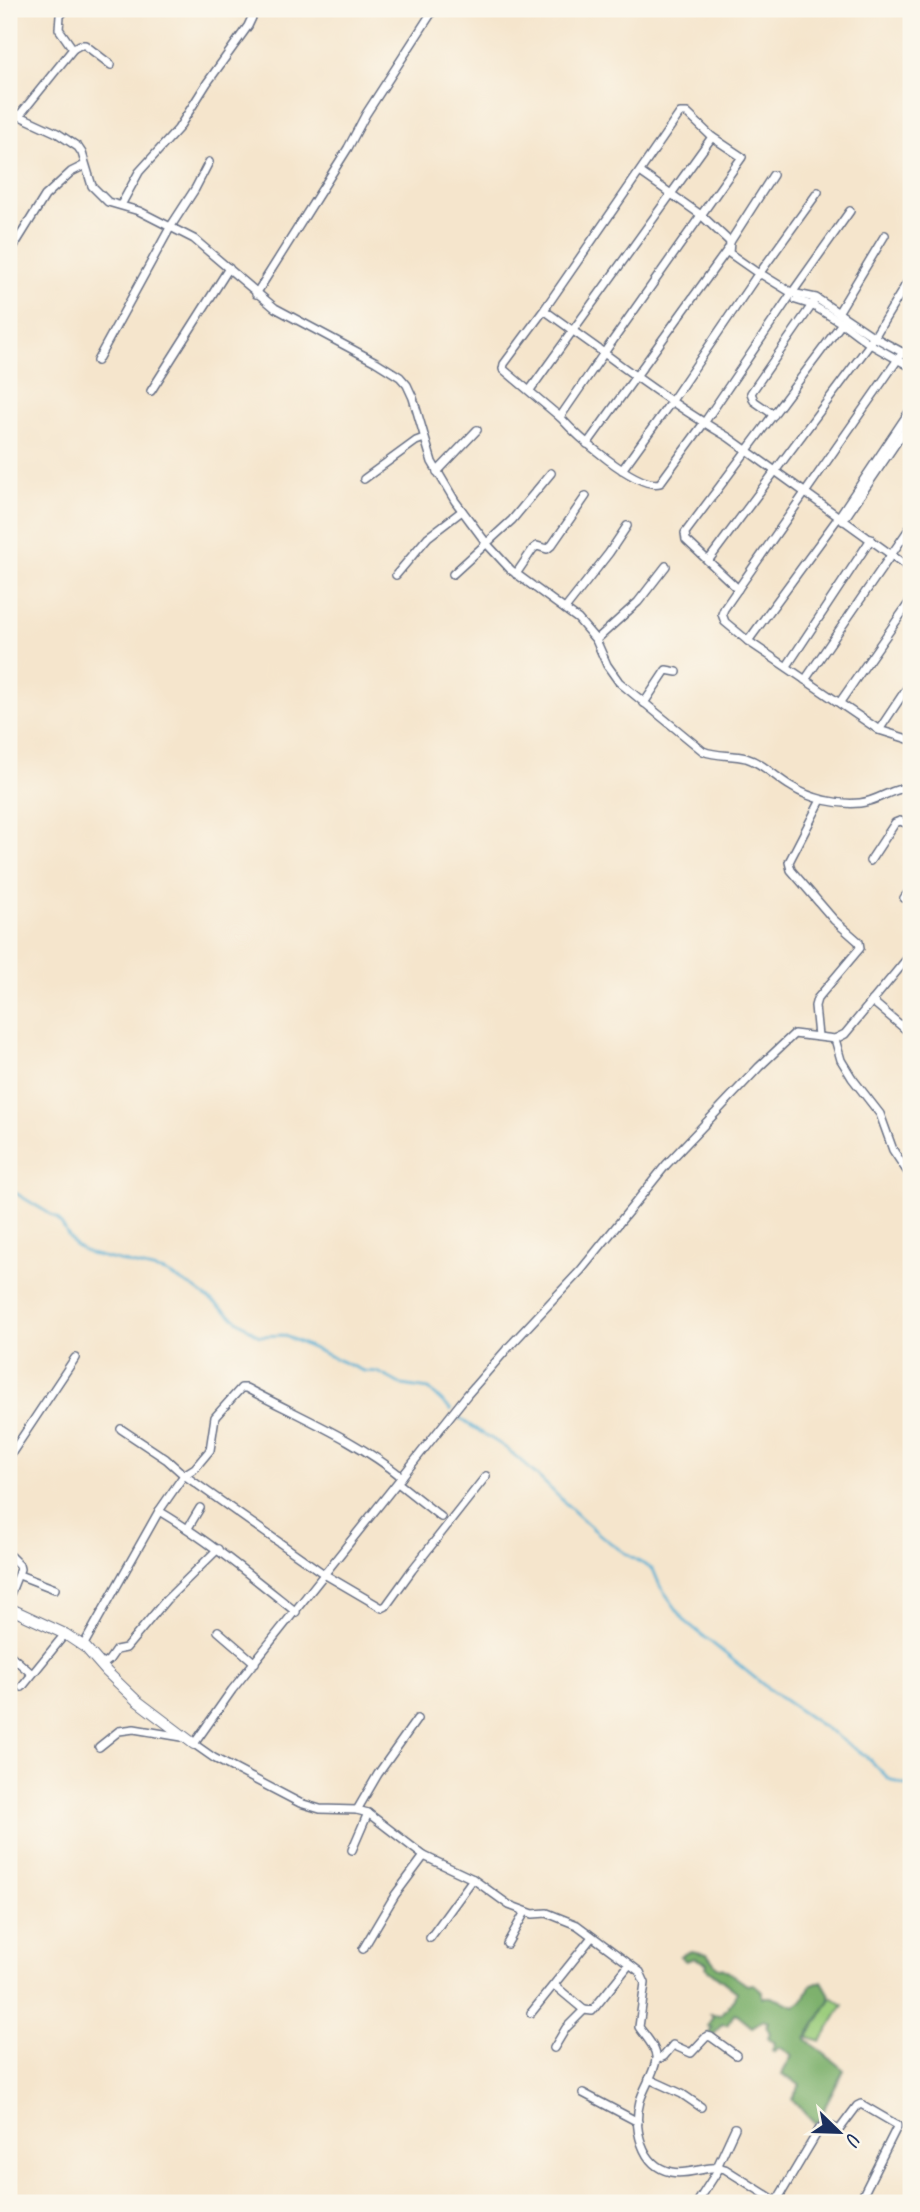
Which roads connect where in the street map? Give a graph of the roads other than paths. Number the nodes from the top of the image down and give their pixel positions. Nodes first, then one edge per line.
1 (66, 9) edge
2 (256, 9) edge
3 (433, 9) edge
4 (73, 49) junction
5 (111, 65) dead end
6 (9, 111) edge
7 (19, 116) junction
8 (712, 137) junction
9 (209, 162) dead end
10 (78, 169) junction
11 (640, 172) junction
12 (773, 175) dead end
13 (818, 192) dead end
14 (672, 196) junction
15 (121, 205) junction
16 (850, 211) dead end
17 (701, 215) junction
18 (171, 226) junction
19 (885, 235) dead end
20 (729, 246) junction
21 (9, 254) edge
22 (229, 268) junction
23 (759, 274) junction
24 (911, 276) edge
25 (256, 294) junction
26 (794, 296) junction
27 (814, 301) junction
28 (544, 310) junction
29 (838, 313) junction
30 (842, 323) junction
31 (573, 331) junction
32 (872, 340) junction
33 (903, 352) junction
34 (604, 353) junction
35 (911, 356) edge
36 (897, 360) junction
37 (97, 361) dead end
38 (911, 367) edge
39 (637, 377) junction
40 (530, 390) junction
41 (151, 391) dead end
42 (671, 402) junction
43 (911, 409) edge
44 (774, 415) junction
45 (560, 417) junction
46 (911, 421) edge
47 (704, 423) junction
48 (477, 430) dead end
49 (420, 439) junction
50 (587, 444) junction
51 (746, 451) junction
52 (622, 470) junction
53 (437, 472) junction
54 (774, 472) junction
55 (551, 473) dead end
56 (364, 479) dead end
57 (805, 492) junction
58 (586, 496) dead end
59 (456, 514) junction
60 (841, 519) junction
61 (627, 526) dead end
62 (911, 526) edge
63 (871, 539) junction
64 (483, 548) junction
65 (890, 555) junction
66 (708, 561) junction
67 (666, 566) dead end
68 (911, 569) edge
69 (516, 573) junction
70 (453, 574) dead end
71 (396, 575) dead end
72 (738, 589) junction
73 (911, 600) edge
74 (565, 609) junction
75 (597, 640) junction
76 (748, 641) junction
77 (787, 667) junction
78 (677, 673) dead end
79 (805, 680) junction
80 (911, 682) edge
81 (841, 702) junction
82 (644, 704) junction
83 (879, 730) junction
84 (911, 740) edge
85 (911, 787) edge
86 (821, 800) junction
87 (911, 825) edge
88 (870, 861) dead end
89 (911, 889) edge
90 (904, 898) dead end
91 (911, 954) edge
92 (872, 1001) junction
93 (911, 1034) edge
94 (818, 1036) junction
95 (835, 1039) junction
96 (911, 1177) edge
97 (75, 1358) dead end
98 (121, 1429) dead end
99 (9, 1457) edge
100 (184, 1475) junction
101 (486, 1476) dead end
102 (400, 1480) junction
103 (200, 1508) dead end
104 (159, 1511) junction
105 (442, 1517) dead end
106 (188, 1528) junction
107 (218, 1549) junction
108 (9, 1555) edge
109 (324, 1574) junction
110 (19, 1575) junction
111 (55, 1589) dead end
112 (9, 1597) edge
113 (9, 1608) edge
114 (296, 1612) junction
115 (218, 1631) dead end
116 (65, 1634) junction
117 (83, 1646) junction
118 (9, 1654) edge
119 (255, 1663) junction
120 (102, 1666) junction
121 (32, 1674) junction
122 (22, 1687) dead end
123 (417, 1720) dead end
124 (182, 1737) junction
125 (194, 1744) junction
126 (99, 1747) dead end
127 (357, 1810) junction
128 (367, 1816) junction
129 (352, 1850) dead end
130 (424, 1856) junction
131 (473, 1880) junction
132 (525, 1912) junction
133 (592, 1937) junction
134 (430, 1938) dead end
135 (507, 1944) dead end
136 (363, 1949) dead end
137 (629, 1965) junction
138 (554, 1986) junction
139 (584, 2010) junction
140 (531, 2013) dead end
141 (554, 2048) dead end
142 (736, 2055) dead end
143 (660, 2058) junction
144 (649, 2079) junction
145 (583, 2093) dead end
146 (701, 2107) dead end
147 (638, 2122) junction
148 (734, 2128) dead end
149 (719, 2163) junction
150 (777, 2202) edge
151 (697, 2203) edge
152 (859, 2203) edge

1 - 4 street
2 - 15 street
3 - 25 street
4 - 5 street
4 - 7 street
6 - 7 street
7 - 10 street
8 - 11 street
8 - 14 street
8 - 17 street
9 - 18 street
10 - 15 street
10 - 21 street
11 - 14 street
11 - 28 street
12 - 20 street
13 - 23 street
14 - 17 street
14 - 31 street
15 - 18 street
16 - 26 street
17 - 20 street
17 - 34 street
18 - 22 street
18 - 37 street
19 - 29 street
20 - 23 street
20 - 39 street
22 - 25 street
22 - 41 street
23 - 26 street
23 - 42 street
24 - 32 street
25 - 49 street
26 - 27 street
26 - 47 street
27 - 29 street
27 - 30 street
27 - 44 street
28 - 31 street
28 - 40 street
29 - 32 street
30 - 32 street
30 - 44 street
31 - 34 street
31 - 40 street
32 - 33 street
32 - 36 street
32 - 54 street
33 - 35 street
33 - 36 street
34 - 39 street
34 - 45 street
36 - 38 street
36 - 57 street
39 - 42 street
39 - 50 street
40 - 45 street
42 - 47 street
42 - 52 street
43 - 60 street
44 - 51 street
45 - 50 street
46 - 60 street
47 - 51 street
47 - 52 street
48 - 53 street
49 - 53 street
49 - 56 street
50 - 52 street
51 - 54 street
51 - 66 street
53 - 59 street
54 - 57 street
54 - 66 street
55 - 64 street
57 - 60 street
57 - 72 street
58 - 69 street
59 - 64 street
59 - 71 street
60 - 63 street
60 - 76 street
61 - 74 street
62 - 65 street
63 - 65 street
63 - 77 street
64 - 69 street
64 - 70 street
65 - 68 street
65 - 79 street
66 - 72 street
67 - 75 street
69 - 74 street
72 - 76 street
73 - 81 street
74 - 75 street
75 - 82 street
76 - 77 street
77 - 79 street
78 - 82 street
79 - 81 street
80 - 83 street
81 - 83 street
82 - 86 street
83 - 84 street
85 - 86 street
86 - 94 street
87 - 88 street
89 - 90 street
91 - 92 street
92 - 93 street
92 - 95 street
94 - 95 street
94 - 102 street
95 - 96 street
97 - 99 street
98 - 100 street
100 - 102 street
100 - 104 street
100 - 109 street
101 - 109 street
102 - 105 street
102 - 109 street
103 - 106 street
104 - 106 street
104 - 117 street
106 - 107 street
107 - 114 street
107 - 120 street
108 - 110 street
109 - 114 street
110 - 111 street
110 - 112 street
113 - 116 street
114 - 119 street
115 - 119 street
116 - 117 street
116 - 121 street
117 - 120 street
118 - 121 street
119 - 125 street
120 - 124 street
121 - 122 street
123 - 127 street
124 - 125 street
124 - 126 street
125 - 127 street
127 - 128 street
128 - 129 street
128 - 130 street
130 - 131 street
130 - 136 street
131 - 132 street
131 - 134 street
132 - 133 street
132 - 135 street
133 - 137 street
133 - 138 street
137 - 139 street
137 - 143 street
138 - 139 street
138 - 140 street
139 - 141 street
142 - 143 street
143 - 144 street
144 - 146 street
144 - 147 street
145 - 147 street
147 - 149 street
148 - 149 street
149 - 150 street
149 - 151 street
150 - 152 street

